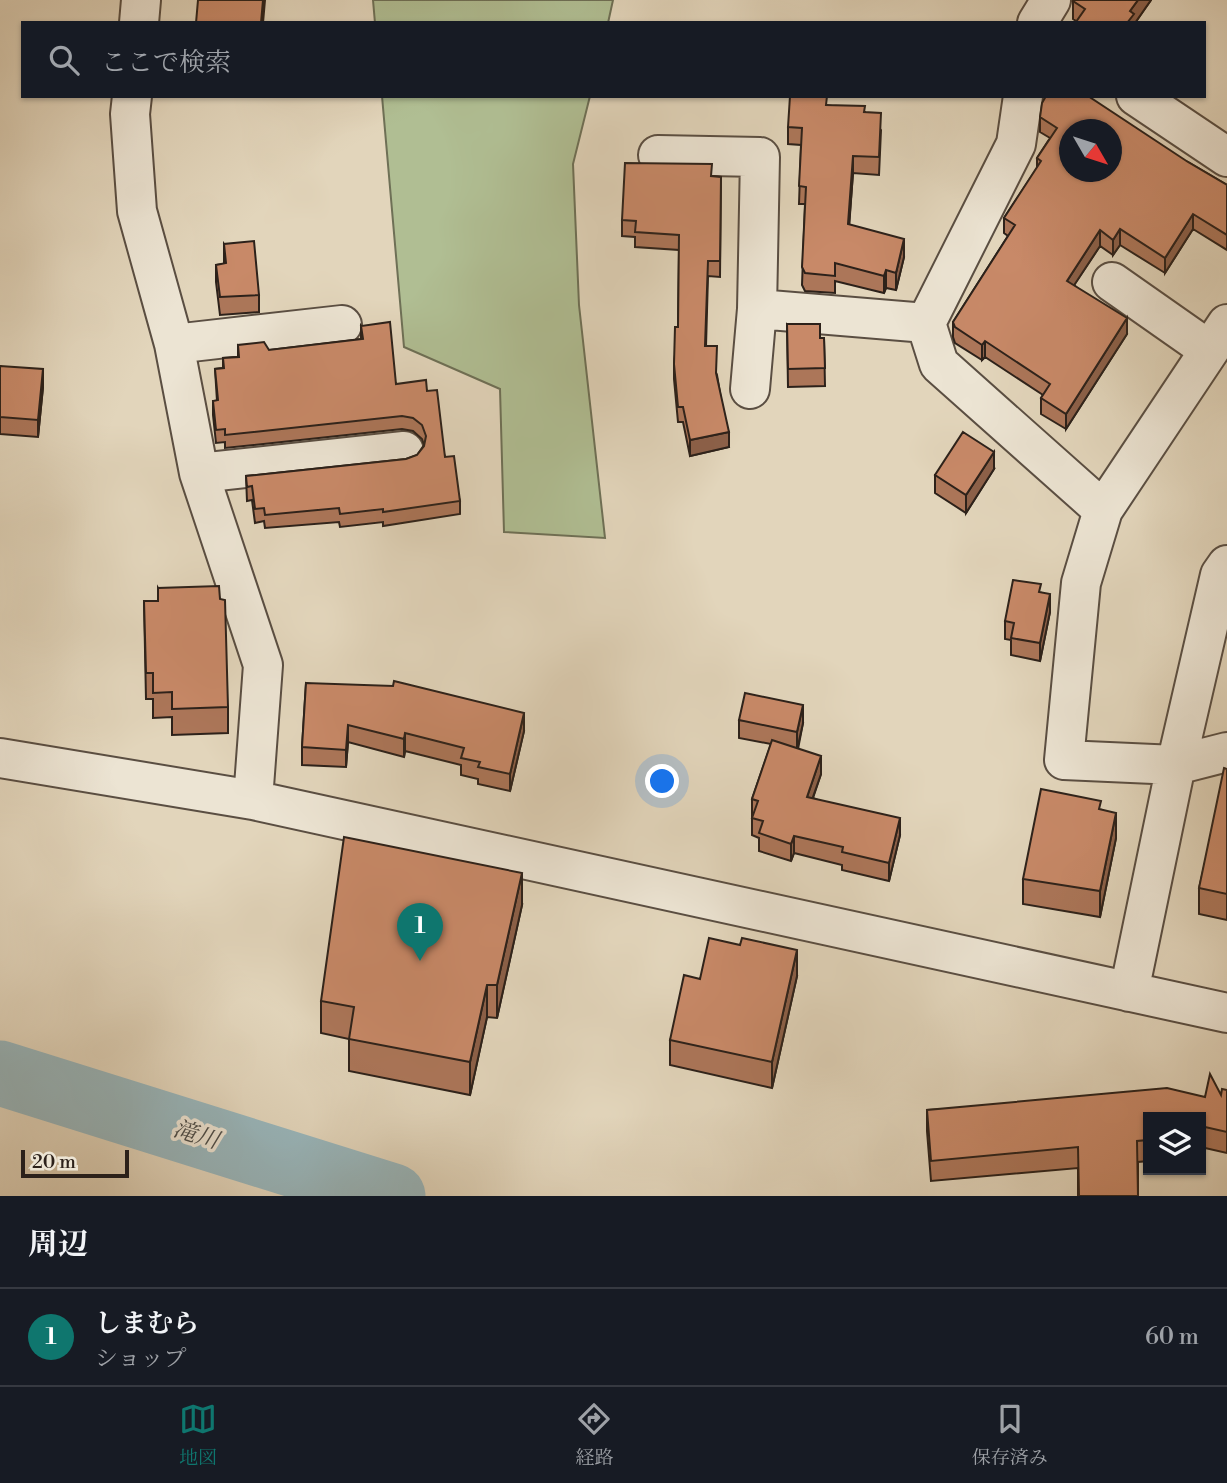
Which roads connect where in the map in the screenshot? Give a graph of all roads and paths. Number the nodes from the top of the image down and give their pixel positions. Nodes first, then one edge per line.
1 (141, 0) edge
2 (1051, 0) edge
3 (139, 21) edge
4 (1038, 21) edge
5 (132, 98) edge
6 (1023, 98) edge
7 (1139, 98) edge
8 (658, 155) dead end
9 (1227, 157) edge
10 (1112, 282) dead end
11 (757, 309) junction
12 (926, 323) junction
13 (342, 325) dead end
14 (1218, 337) edge
15 (174, 344) junction
16 (750, 389) dead end
17 (404, 451) dead end
18 (199, 473) junction
19 (1103, 510) junction
20 (1227, 565) edge
21 (1227, 752) edge
22 (0, 758) edge
23 (1175, 765) junction
24 (253, 800) junction
25 (1129, 992) junction
26 (1227, 1013) edge

1 - 3 street
2 - 4 street
5 - 15 street
6 - 12 street
7 - 9 street
8 - 11 street
10 - 14 street
11 - 12 street
11 - 16 street
12 - 19 street
13 - 15 street
14 - 19 street
15 - 18 street
17 - 18 street
18 - 24 street
19 - 23 street
20 - 23 street
21 - 23 street
22 - 24 street
23 - 25 street
24 - 25 street
25 - 26 street

